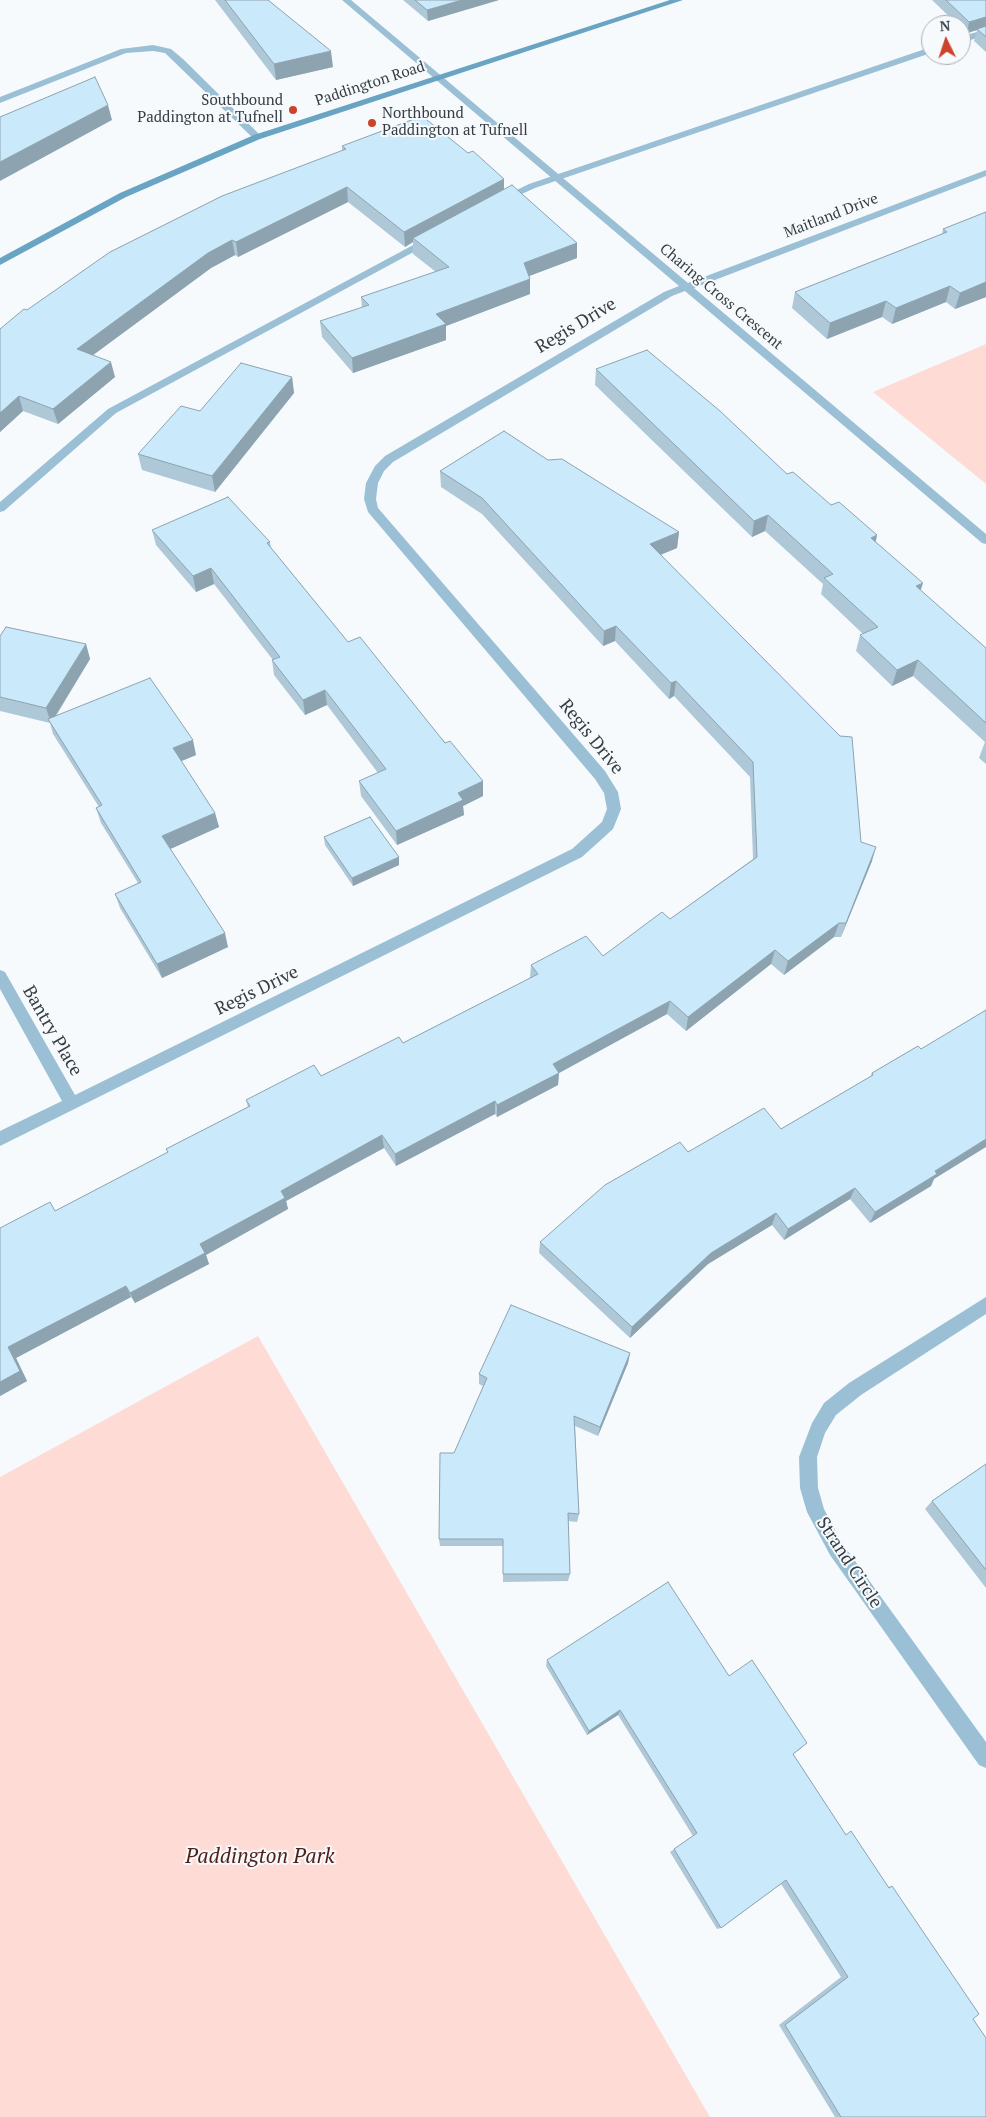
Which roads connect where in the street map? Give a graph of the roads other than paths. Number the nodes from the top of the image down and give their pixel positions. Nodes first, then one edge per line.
1 (346, 0) edge
2 (679, 0) edge
3 (986, 32) edge
4 (971, 37) edge
5 (921, 53) edge
6 (437, 76) junction
7 (0, 100) edge
8 (257, 137) junction
9 (986, 173) edge
10 (557, 178) junction
11 (490, 206) edge
12 (439, 234) edge
13 (0, 262) edge
14 (686, 287) junction
15 (0, 508) edge
16 (986, 540) edge
17 (0, 976) edge
18 (72, 1104) junction
19 (0, 1139) edge
20 (986, 1305) edge
21 (986, 1758) edge

1 - 6 street, Charing Cross Crescent
2 - 6 street, Paddington Road
3 - 4 street
5 - 10 street
6 - 8 street, Paddington Road
6 - 10 street, Charing Cross Crescent
7 - 8 street
8 - 13 street, Paddington Road
9 - 14 street, Maitland Drive
10 - 11 street
10 - 14 street, Charing Cross Crescent
12 - 15 street
14 - 16 street, Charing Cross Crescent
14 - 18 street, Regis Drive
17 - 18 street, Bantry Place
18 - 19 street, Regis Drive
20 - 21 street, Strand Circle

